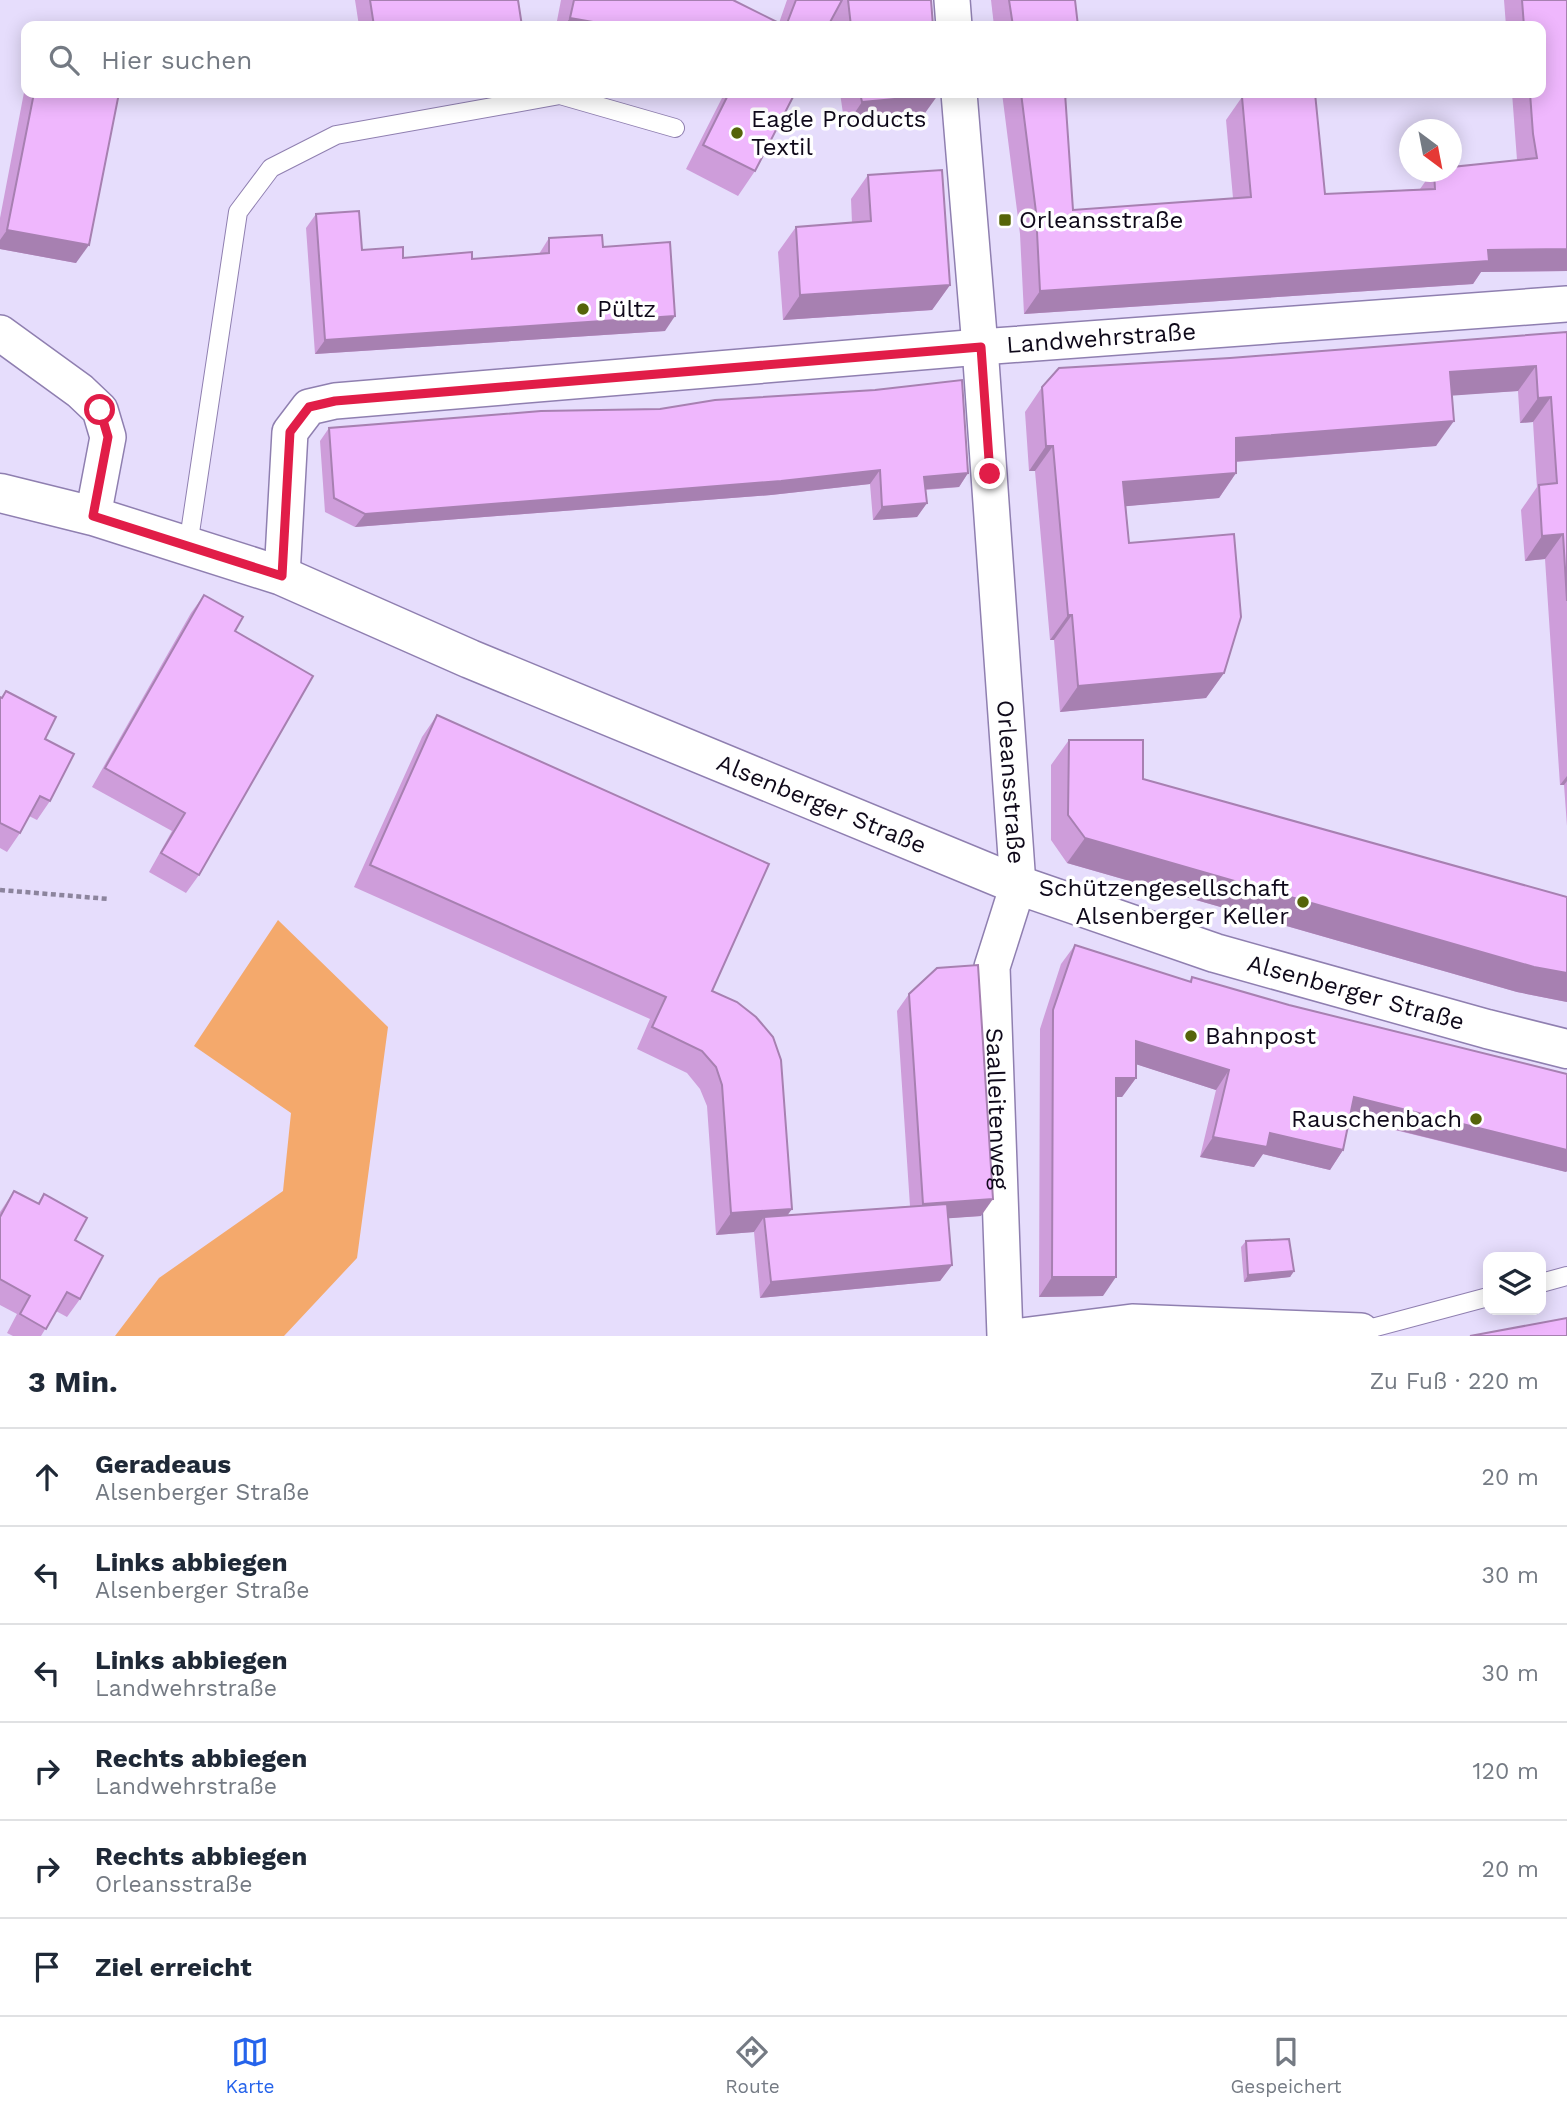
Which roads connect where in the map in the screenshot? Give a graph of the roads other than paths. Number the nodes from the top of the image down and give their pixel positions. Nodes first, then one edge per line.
1 (952, 0) edge
2 (954, 21) edge
3 (543, 98) edge
4 (570, 98) edge
5 (959, 98) edge
6 (675, 128) dead end
7 (1567, 304) edge
8 (0, 333) edge
9 (981, 347) junction
10 (0, 493) edge
11 (93, 516) junction
12 (188, 547) junction
13 (282, 576) junction
14 (1018, 885) junction
15 (1567, 1049) edge
16 (1567, 1276) edge
17 (1546, 1282) edge
18 (1483, 1298) edge
19 (1361, 1331) joint
20 (1005, 1336) edge
21 (1021, 1336) edge

1 - 2 street
3 - 12 lane
4 - 6 lane
5 - 9 street, Orleansstraße
7 - 9 street, Landwehrstraße
8 - 11 street
9 - 13 street, Landwehrstraße
9 - 14 street, Orleansstraße
10 - 11 street, Alsenberger Straße
11 - 12 street, Alsenberger Straße
12 - 13 street, Alsenberger Straße
13 - 14 street, Alsenberger Straße
14 - 15 street, Alsenberger Straße
14 - 20 street, Saalleitenweg
16 - 17 lane
18 - 19 lane
19 - 21 street

